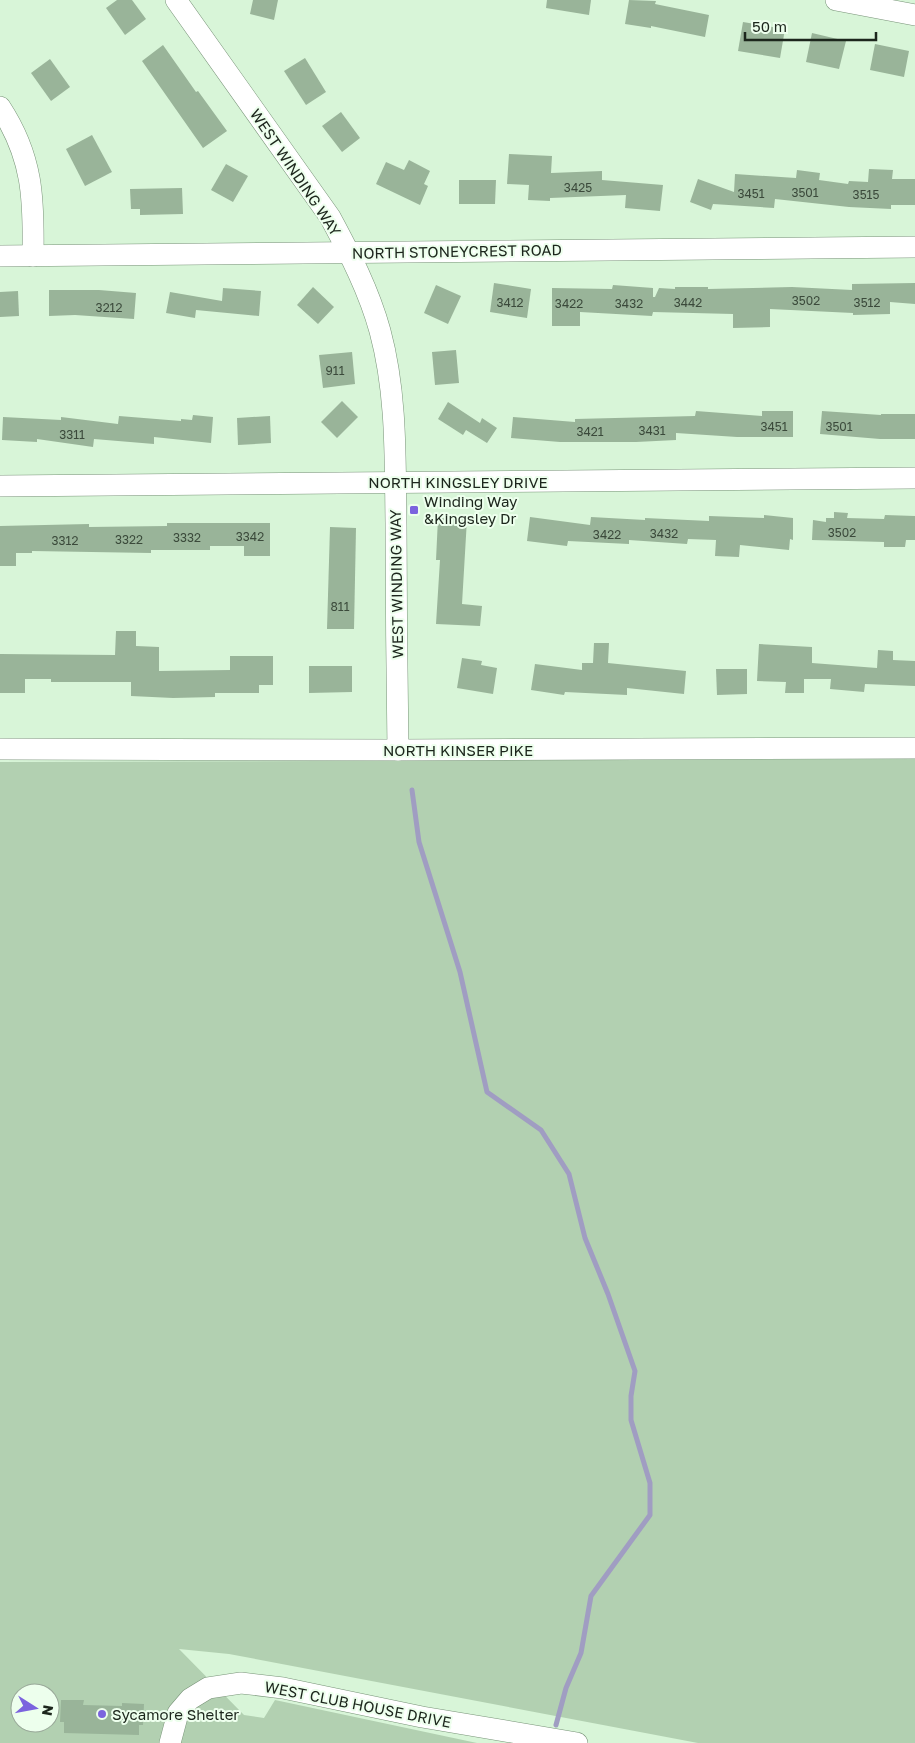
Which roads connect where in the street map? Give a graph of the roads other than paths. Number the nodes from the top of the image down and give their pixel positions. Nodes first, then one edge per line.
1 (176, 0) edge
2 (836, 0) edge
3 (915, 15) edge
4 (0, 107) edge
5 (915, 247) edge
6 (349, 252) junction
7 (0, 256) edge
8 (33, 256) junction
9 (915, 478) edge
10 (395, 483) junction
11 (0, 486) edge
12 (915, 748) edge
13 (0, 749) edge
14 (398, 750) junction
15 (170, 1743) edge
16 (577, 1743) edge

1 - 6 street, WEST WINDING WAY
2 - 3 street
4 - 8 street
5 - 6 street, NORTH STONEYCREST ROAD
6 - 8 street, NORTH STONEYCREST ROAD
6 - 10 street, WEST WINDING WAY
7 - 8 street, NORTH STONEYCREST ROAD
9 - 10 street, NORTH KINGSLEY DRIVE
10 - 11 street, NORTH KINGSLEY DRIVE
10 - 14 street, WEST WINDING WAY
12 - 14 street, NORTH KINSER PIKE
13 - 14 street, NORTH KINSER PIKE
15 - 16 street, WEST CLUB HOUSE DRIVE

